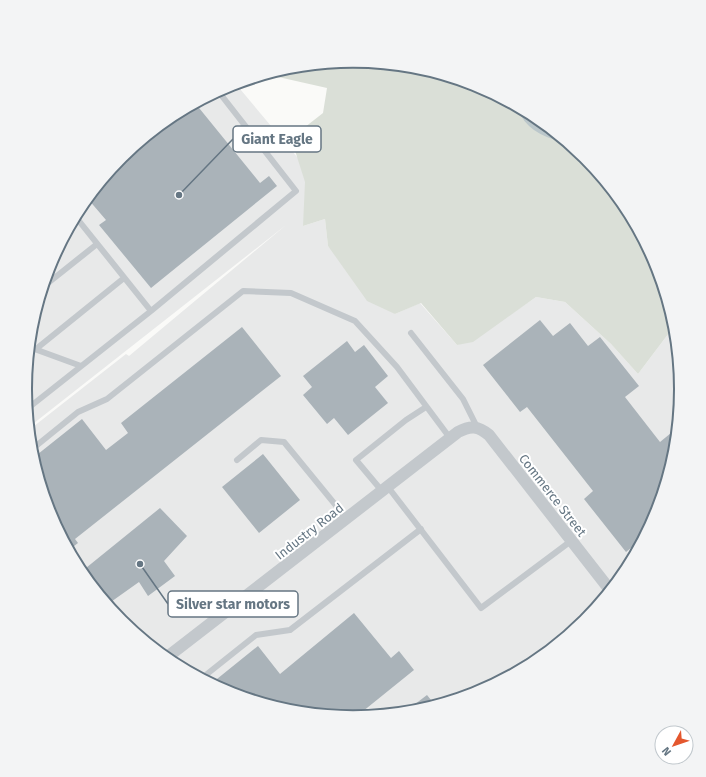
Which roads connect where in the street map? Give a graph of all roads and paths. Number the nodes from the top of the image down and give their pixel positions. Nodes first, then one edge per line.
1 (222, 96) edge
2 (79, 221) edge
3 (97, 244) junction
4 (124, 278) junction
5 (50, 281) edge
6 (150, 311) junction
7 (411, 333) dead end
8 (36, 349) joint
9 (81, 366) junction
10 (33, 404) edge
11 (426, 407) junction
12 (473, 427) junction
13 (450, 438) junction
14 (37, 445) edge
15 (237, 460) dead end
16 (385, 489) junction
17 (347, 519) junction
18 (421, 529) junction
19 (571, 541) junction
20 (607, 586) edge
21 (172, 653) edge
22 (207, 674) edge

1 - 6 lane
2 - 3 lane
3 - 4 lane
3 - 5 lane
4 - 6 lane
4 - 8 lane
6 - 9 lane
7 - 12 lane
8 - 9 lane
9 - 10 lane
11 - 13 lane
11 - 14 lane
11 - 16 lane
12 - 13 street, Industry Road
12 - 19 street, Commerce Street
13 - 16 street, Industry Road
15 - 17 lane
16 - 17 street, Industry Road
16 - 18 lane
17 - 21 street, Industry Road
18 - 19 lane
18 - 22 lane
19 - 20 street, Commerce Street

